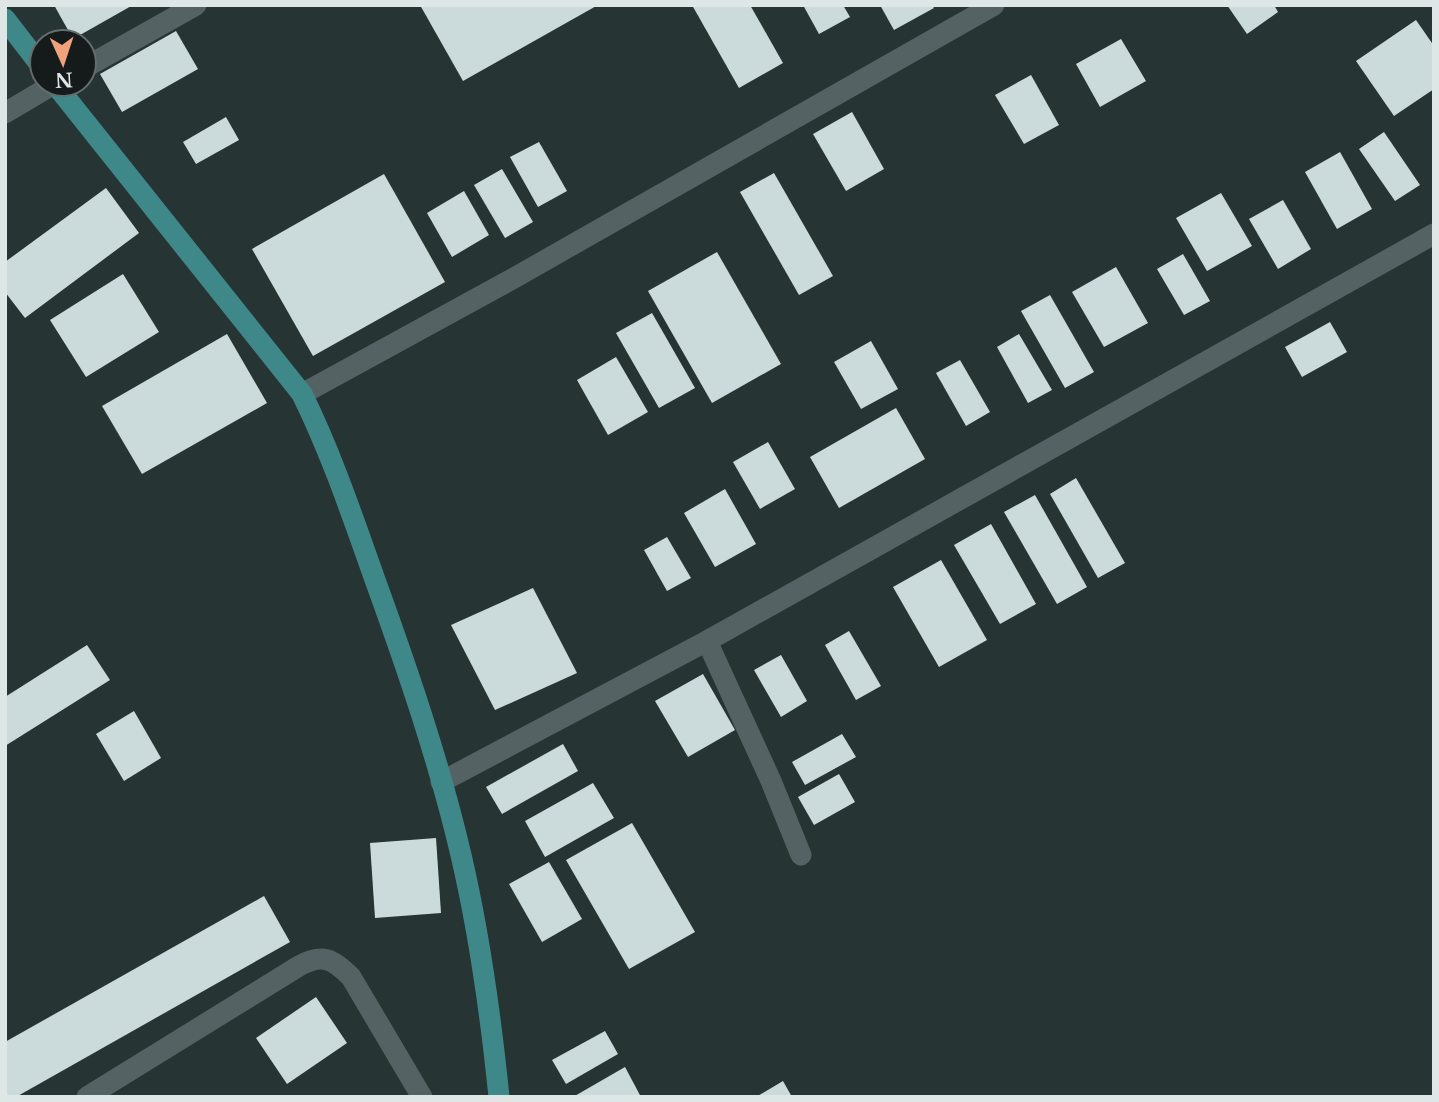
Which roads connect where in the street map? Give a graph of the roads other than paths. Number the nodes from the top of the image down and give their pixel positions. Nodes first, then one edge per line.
1 (196, 5) edge
2 (994, 5) edge
3 (5, 19) edge
4 (28, 49) edge
5 (98, 60) edge
6 (31, 98) edge
7 (66, 98) edge
8 (5, 113) edge
9 (1434, 234) edge
10 (302, 394) junction
11 (707, 641) junction
12 (441, 782) junction
13 (802, 855) dead end
14 (87, 1097) edge
15 (422, 1097) edge
16 (499, 1097) edge

1 - 5 street
2 - 10 street
3 - 4 main road
6 - 8 street
7 - 10 main road
9 - 11 street
10 - 12 main road
11 - 12 street
11 - 13 street
12 - 16 main road
14 - 15 street

